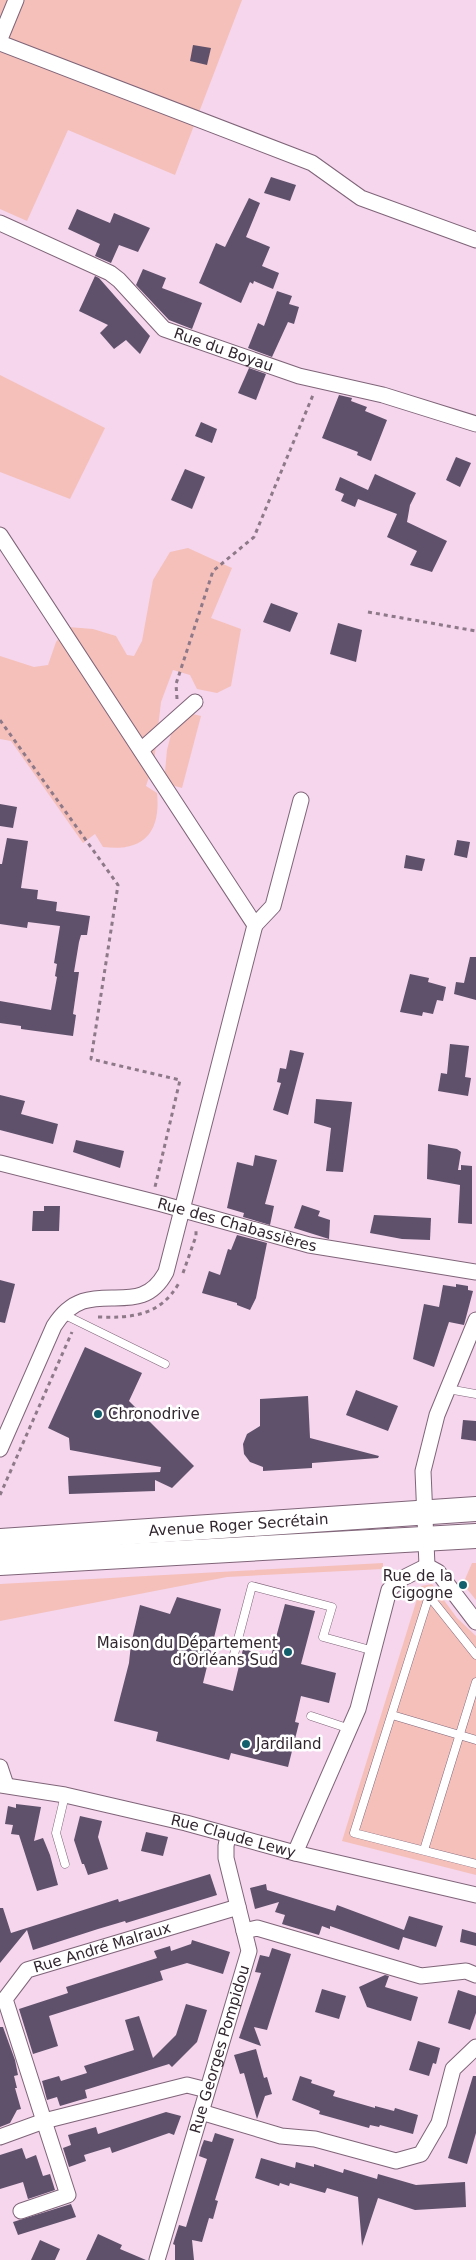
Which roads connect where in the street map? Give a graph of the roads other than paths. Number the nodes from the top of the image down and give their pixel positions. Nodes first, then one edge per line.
1 (16, 0) edge
2 (0, 39) edge
3 (0, 43) edge
4 (0, 224) edge
5 (476, 240) edge
6 (476, 424) edge
7 (0, 535) edge
8 (195, 702) dead end
9 (141, 750) junction
10 (301, 800) dead end
11 (256, 925) junction
12 (0, 1164) edge
13 (184, 1210) junction
14 (476, 1272) edge
15 (63, 1314) junction
16 (476, 1320) edge
17 (165, 1364) dead end
18 (448, 1390) junction
19 (476, 1394) edge
20 (0, 1449) edge
21 (476, 1510) edge
22 (426, 1513) junction
23 (476, 1536) edge
24 (426, 1538) junction
25 (0, 1541) edge
26 (0, 1563) edge
27 (427, 1566) junction
28 (476, 1622) edge
29 (374, 1651) junction
30 (476, 1655) edge
31 (232, 1662) dead end
32 (476, 1682) edge
33 (392, 1715) junction
34 (311, 1716) dead end
35 (350, 1729) junction
36 (460, 1735) junction
37 (476, 1740) edge
38 (0, 1767) edge
39 (3, 1785) edge
40 (65, 1795) junction
41 (228, 1836) junction
42 (424, 1850) junction
43 (295, 1853) junction
44 (65, 1864) dead end
45 (476, 1864) edge
46 (476, 1895) edge
47 (238, 1907) junction
48 (244, 1931) junction
49 (476, 1976) edge
50 (476, 2047) edge
51 (207, 2090) junction
52 (201, 2112) junction
53 (44, 2121) junction
54 (0, 2137) edge
55 (21, 2211) dead end
56 (156, 2260) edge

1 - 2 street
3 - 5 street
4 - 6 street, Rue du Boyau
7 - 9 street
8 - 9 street
9 - 11 street
10 - 11 street
11 - 13 street
12 - 13 street, Rue des Chabassières
13 - 14 street, Rue des Chabassières
13 - 15 street
15 - 17 lane
15 - 20 street
16 - 18 street
18 - 19 lane
18 - 22 street
21 - 22 main road, Avenue Roger Secrétain
22 - 24 street
22 - 25 main road, Avenue Roger Secrétain
23 - 24 main road, Avenue Roger Secrétain
24 - 26 main road, Avenue Roger Secrétain
24 - 27 street
27 - 28 street
27 - 29 street, Rue Claude Lewy
29 - 31 lane
29 - 35 street, Rue Claude Lewy
30 - 33 lane
32 - 36 lane
33 - 36 lane
33 - 42 lane
34 - 35 lane
35 - 43 street, Rue Claude Lewy
36 - 37 lane
36 - 42 lane
38 - 39 street
39 - 40 street, Rue Claude Lewy
40 - 41 street, Rue Claude Lewy
40 - 44 lane
41 - 43 street, Rue Claude Lewy
41 - 47 street, Rue Georges Pompidou
42 - 45 lane
43 - 46 street
47 - 48 street, Rue Georges Pompidou
47 - 53 street, Rue André Malraux
48 - 49 street
48 - 51 street, Rue Georges Pompidou
50 - 52 street
51 - 52 street, Rue Georges Pompidou
51 - 53 street
52 - 56 street, Rue Georges Pompidou
53 - 54 street
53 - 55 street

